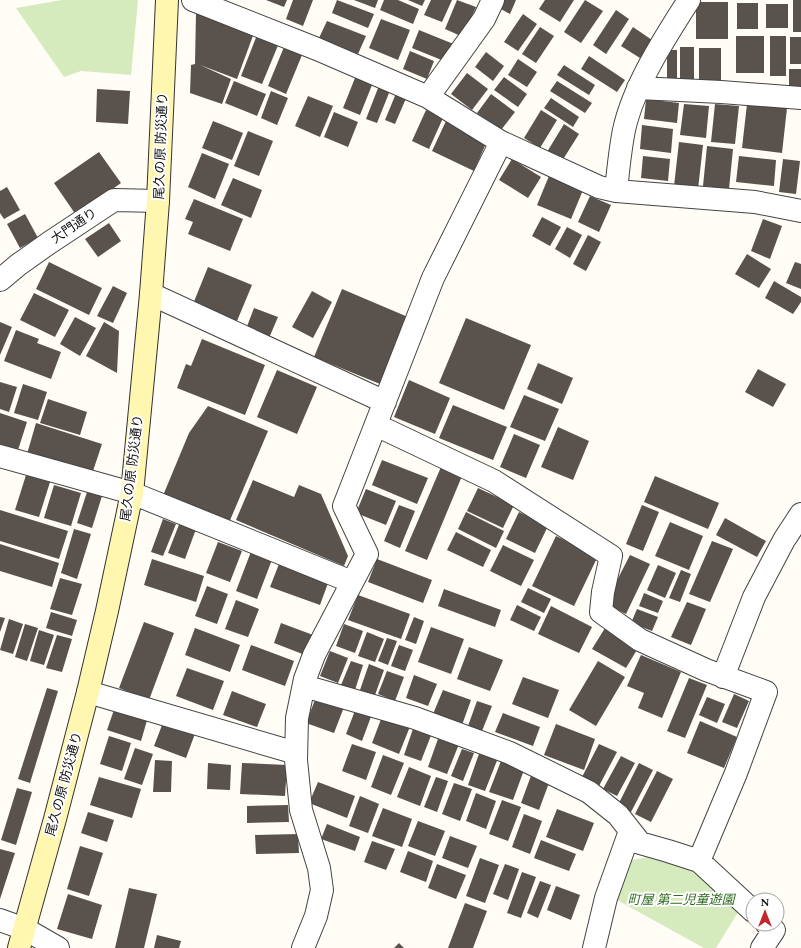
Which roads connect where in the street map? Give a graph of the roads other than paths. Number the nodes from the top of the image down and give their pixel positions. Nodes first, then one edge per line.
1 (167, 0) edge
2 (193, 0) edge
3 (493, 0) edge
4 (689, 0) edge
5 (638, 88) junction
6 (428, 97) junction
7 (801, 98) edge
8 (501, 142) junction
9 (616, 191) junction
10 (158, 201) junction
11 (801, 211) edge
12 (0, 280) edge
13 (151, 294) junction
14 (385, 402) junction
15 (376, 425) junction
16 (0, 456) edge
17 (132, 493) junction
18 (801, 514) edge
19 (352, 582) junction
20 (723, 677) junction
21 (304, 686) junction
22 (88, 692) junction
23 (296, 753) junction
24 (630, 831) junction
25 (699, 862) junction
26 (745, 904) edge
27 (0, 920) edge
28 (773, 932) edge
29 (22, 939) edge
30 (58, 948) edge
31 (302, 948) edge
32 (594, 948) edge
33 (762, 948) edge

1 - 10 street, 尾久の原 防災通り
2 - 6 street
3 - 6 street
4 - 5 street
5 - 7 street
5 - 9 street
6 - 8 street
8 - 9 street
8 - 14 street
9 - 11 street
10 - 12 street, 大門通り
10 - 13 street, 尾久の原 防災通り
13 - 14 street
13 - 17 street, 尾久の原 防災通り
14 - 15 street
15 - 19 street
15 - 20 street
16 - 17 street
17 - 19 street
17 - 22 street, 尾久の原 防災通り
18 - 20 street
19 - 21 street
20 - 25 street
21 - 23 street
21 - 24 street
22 - 23 street
22 - 29 street, 尾久の原 防災通り
23 - 31 street
24 - 25 street
24 - 32 street
25 - 26 street
27 - 29 street
28 - 33 street
29 - 30 street

